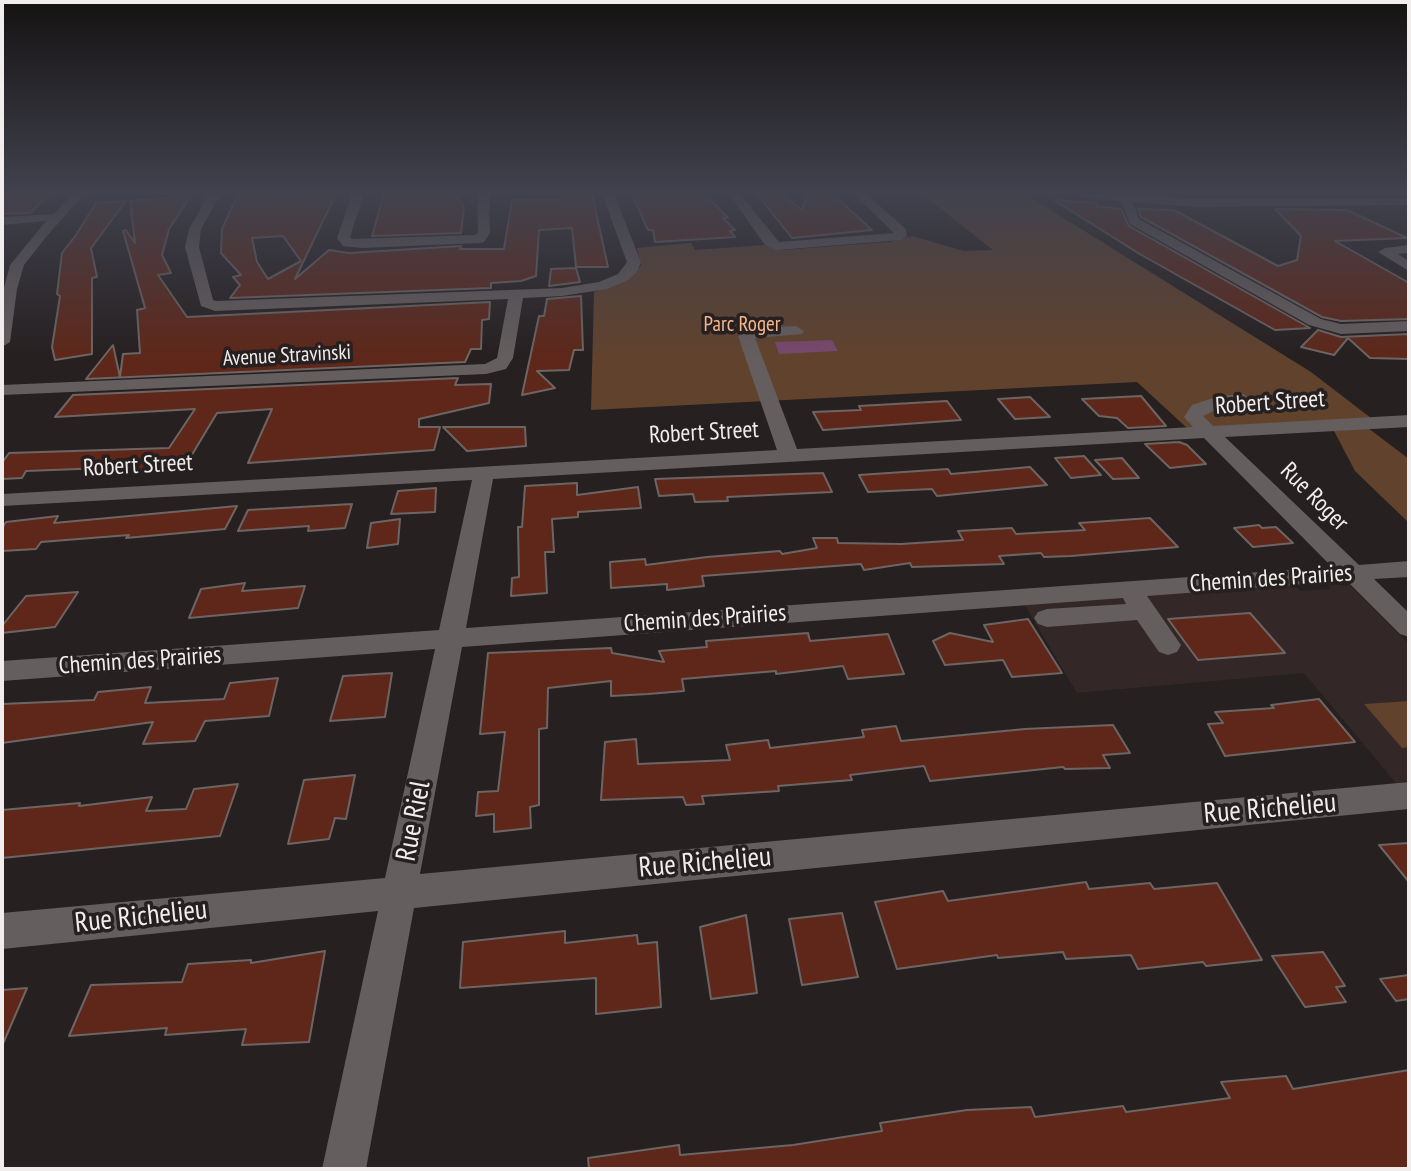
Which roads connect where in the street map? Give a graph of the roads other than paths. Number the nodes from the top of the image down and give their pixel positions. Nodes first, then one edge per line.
1 (31, 249) edge
2 (191, 249) edge
3 (630, 249) edge
4 (1185, 249) edge
5 (1409, 249) edge
6 (17, 265) junction
7 (2, 267) edge
8 (1409, 267) edge
9 (516, 294) junction
10 (1409, 326) edge
11 (796, 331) dead end
12 (2, 335) edge
13 (2, 390) edge
14 (1243, 400) dead end
15 (1409, 421) edge
16 (1212, 433) junction
17 (789, 455) junction
18 (484, 472) junction
19 (2, 500) edge
20 (1409, 569) edge
21 (1353, 572) junction
22 (1128, 589) junction
23 (1144, 611) junction
24 (1047, 618) dead end
25 (1409, 628) edge
26 (451, 638) junction
27 (1168, 645) dead end
28 (2, 671) edge
29 (1409, 796) edge
30 (399, 892) junction
31 (2, 931) edge
32 (344, 1169) edge

1 - 6 street
2 - 9 street
3 - 9 street
4 - 10 street
5 - 8 street
6 - 7 street
6 - 12 street
9 - 13 street, Avenue Stravinski
11 - 17 street
14 - 16 street, Rue Roger
15 - 16 street, Robert Street
16 - 17 street, Robert Street
16 - 21 street, Rue Roger
17 - 18 street, Robert Street
18 - 19 street, Robert Street
18 - 26 street, Rue Riel
20 - 21 street, Chemin des Prairies
21 - 22 street, Chemin des Prairies
21 - 25 street, Rue Roger
22 - 23 street
22 - 26 street, Chemin des Prairies
23 - 24 street
23 - 27 street
26 - 28 street, Chemin des Prairies
26 - 30 street, Rue Riel
29 - 30 street, Rue Richelieu
30 - 31 street, Rue Richelieu
30 - 32 street, Rue Riel

